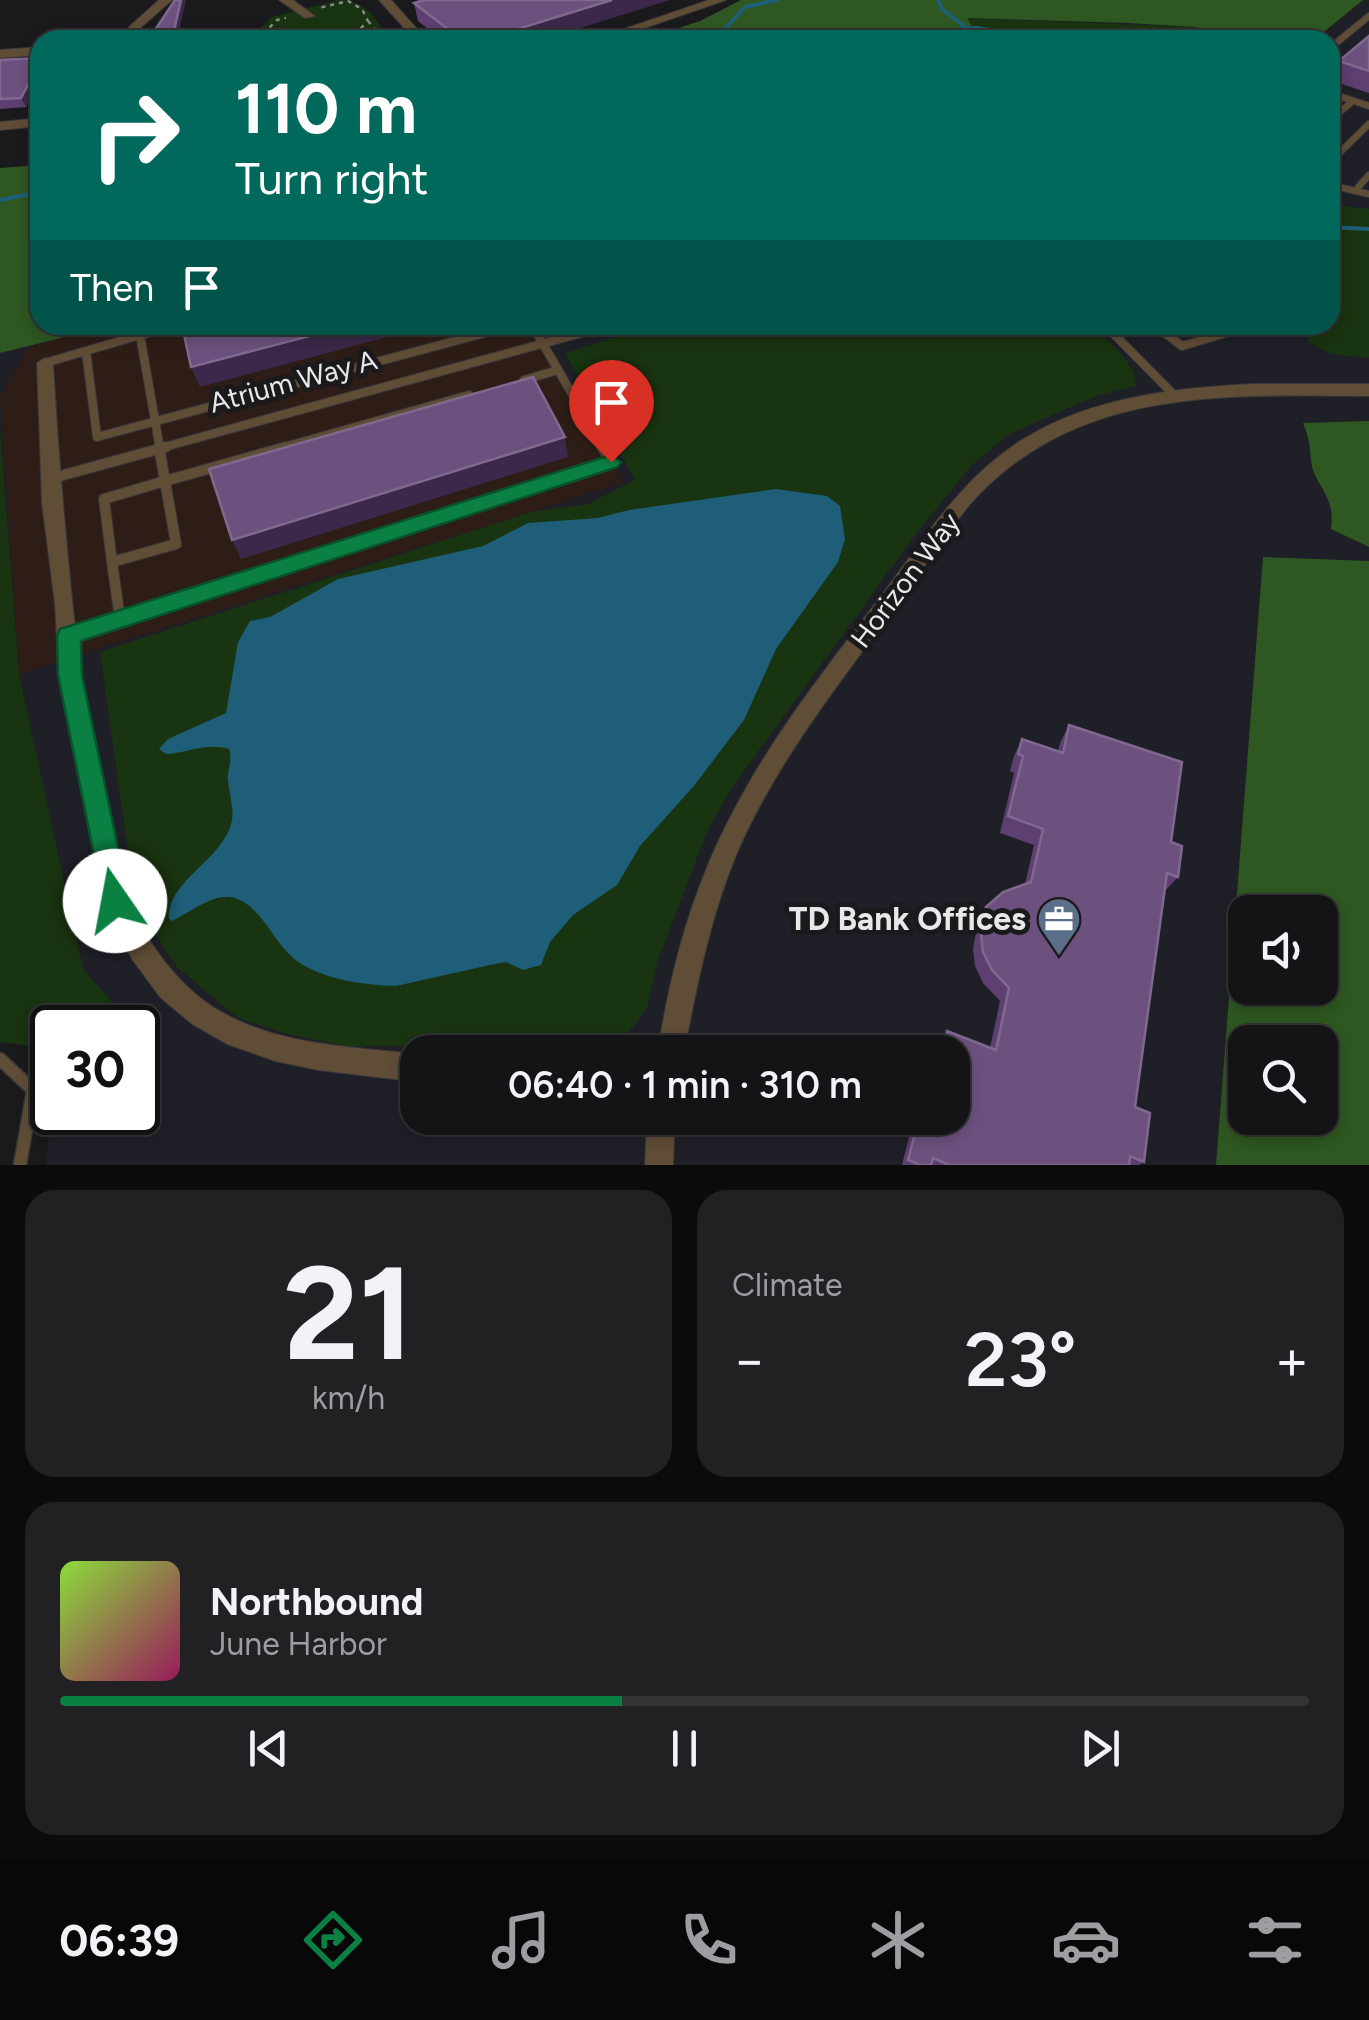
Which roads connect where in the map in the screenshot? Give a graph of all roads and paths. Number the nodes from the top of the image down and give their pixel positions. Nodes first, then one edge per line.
1 (166, 0) edge
2 (285, 0) edge
3 (386, 0) edge
4 (720, 0) edge
5 (306, 14) junction
6 (1369, 16) edge
7 (368, 21) junction
8 (132, 30) edge
9 (267, 30) edge
10 (359, 30) edge
11 (376, 30) edge
12 (412, 30) edge
13 (628, 30) edge
14 (1340, 40) edge
15 (30, 52) edge
16 (0, 54) edge
17 (1340, 96) edge
18 (1353, 101) junction
19 (1369, 106) edge
20 (1340, 112) edge
21 (30, 123) edge
22 (1369, 124) edge
23 (0, 126) edge
24 (1340, 152) edge
25 (1369, 175) edge
26 (1340, 188) edge
27 (1354, 191) junction
28 (1369, 194) edge
29 (140, 335) joint
30 (477, 335) edge
31 (538, 335) edge
32 (575, 335) edge
33 (1115, 335) edge
34 (1167, 335) edge
35 (1221, 335) edge
36 (543, 344) junction
37 (86, 351) junction
38 (45, 362) joint
39 (558, 370) junction
40 (520, 380) edge
41 (1369, 390) edge
42 (483, 391) edge
43 (1172, 394) junction
44 (156, 422) junction
45 (160, 448) junction
46 (49, 479) junction
47 (165, 482) junction
48 (112, 562) junction
49 (120, 619) junction
50 (68, 636) junction
51 (675, 1035) edge
52 (0, 1059) edge
53 (400, 1066) edge
54 (660, 1135) edge
55 (20, 1165) edge
56 (659, 1165) edge

1 - 8 street
2 - 5 street
3 - 12 street
4 - 13 street
5 - 7 path
5 - 9 path
6 - 14 lane
7 - 10 path
7 - 11 path
15 - 16 street
17 - 18 lane
18 - 19 lane
18 - 20 lane
21 - 23 street
22 - 24 lane
25 - 27 lane
26 - 27 lane
27 - 28 lane
29 - 37 lane
29 - 44 lane
30 - 44 lane
31 - 36 lane
32 - 36 lane, Atrium Way A
33 - 43 lane
34 - 35 lane
36 - 39 lane
36 - 45 lane, Atrium Way A
37 - 38 lane
37 - 44 lane
38 - 46 street
39 - 40 lane
39 - 49 lane
41 - 43 street, Horizon Way
42 - 47 lane
43 - 51 street, Horizon Way
44 - 45 lane
45 - 46 lane, Atrium Way A
45 - 47 lane
46 - 50 street
47 - 48 lane
47 - 48 lane
48 - 49 lane
49 - 50 lane
50 - 53 street
52 - 55 lane
54 - 56 street

